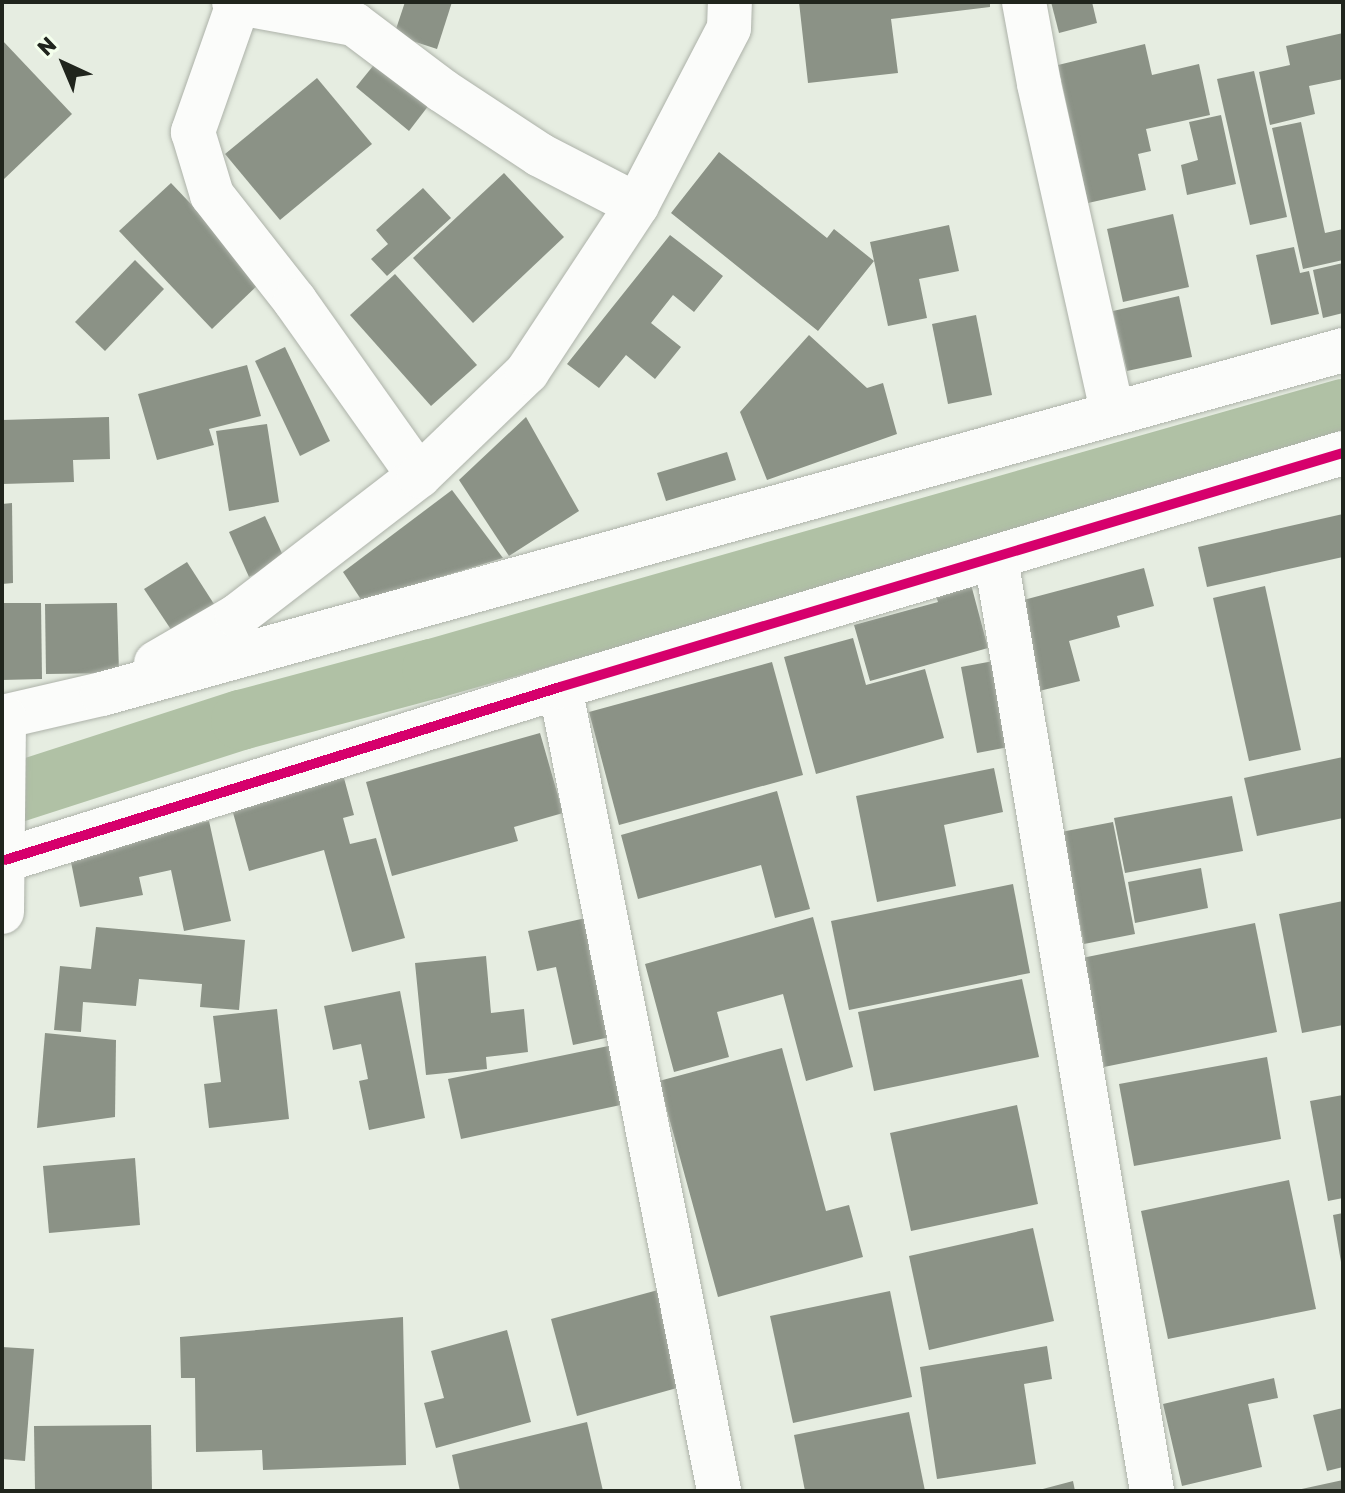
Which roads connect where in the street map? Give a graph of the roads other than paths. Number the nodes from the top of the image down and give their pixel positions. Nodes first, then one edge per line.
1 (730, 2) edge
2 (1024, 2) edge
3 (236, 3) edge
4 (357, 13) edge
5 (637, 205) junction
6 (1343, 350) edge
7 (1112, 411) junction
8 (1343, 453) edge
9 (419, 476) junction
10 (996, 559) junction
11 (560, 687) junction
12 (102, 694) junction
13 (3, 717) edge
14 (3, 782) edge
15 (5, 860) junction
16 (2, 912) edge
17 (719, 1491) edge
18 (1152, 1491) edge

1 - 5 street
2 - 7 street
3 - 4 street
3 - 9 street
4 - 5 street
5 - 9 street
6 - 7 street
7 - 12 street
8 - 10 street
9 - 12 street
10 - 11 street
10 - 18 street
11 - 15 street
11 - 17 street
12 - 13 street
13 - 14 street
14 - 15 street
15 - 16 street

